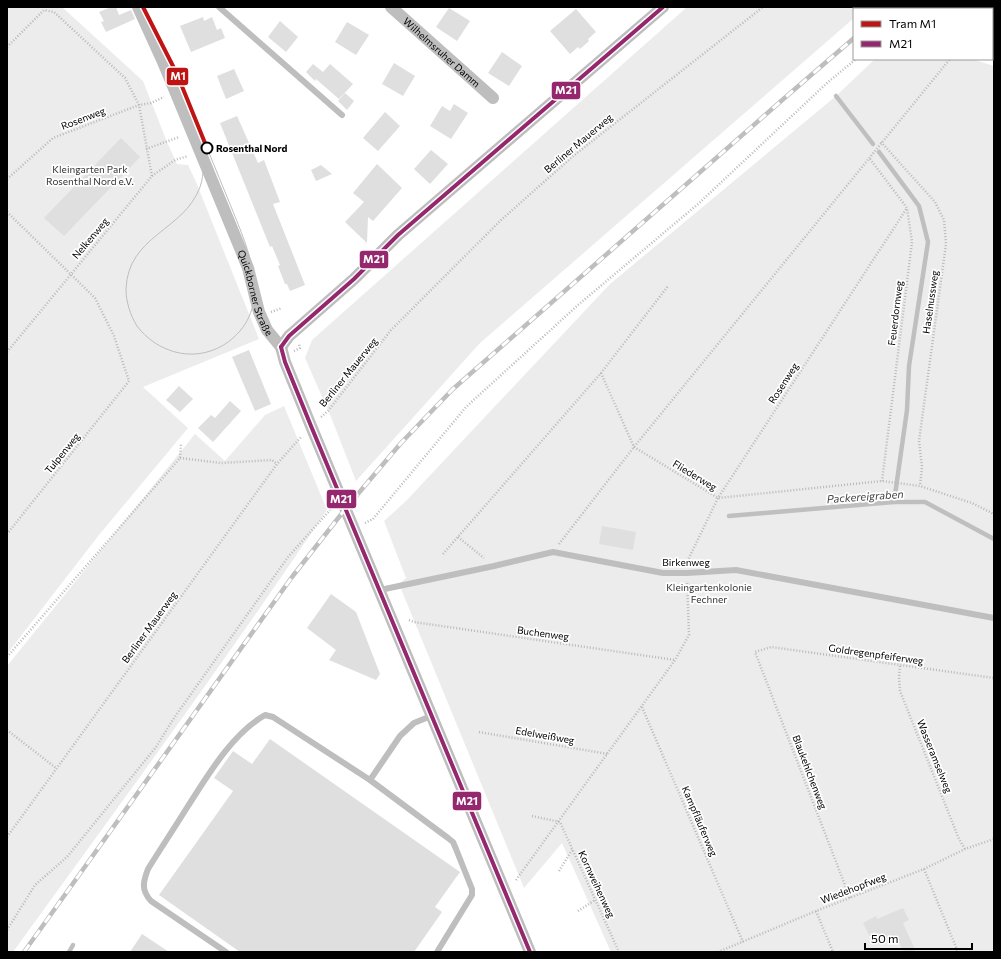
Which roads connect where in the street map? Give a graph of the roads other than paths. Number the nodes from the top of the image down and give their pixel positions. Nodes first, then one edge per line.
1 (138, 7) edge
2 (219, 7) edge
3 (391, 7) edge
4 (663, 7) edge
5 (493, 98) dead end
6 (342, 115) dead end
7 (281, 346) junction
8 (380, 590) junction
9 (994, 618) edge
10 (431, 716) junction
11 (370, 780) junction
12 (226, 952) edge
13 (437, 952) edge
14 (530, 952) edge

1 - 7 street, Quickborner Straße
2 - 6 lane
3 - 5 street, Wilhelmsruher Damm
4 - 7 street
7 - 8 street, Quickborner Straße
8 - 9 lane, Birkenweg
8 - 10 street, Quickborner Straße
10 - 11 lane
10 - 14 street, Quickborner Straße
11 - 12 lane
11 - 13 lane

